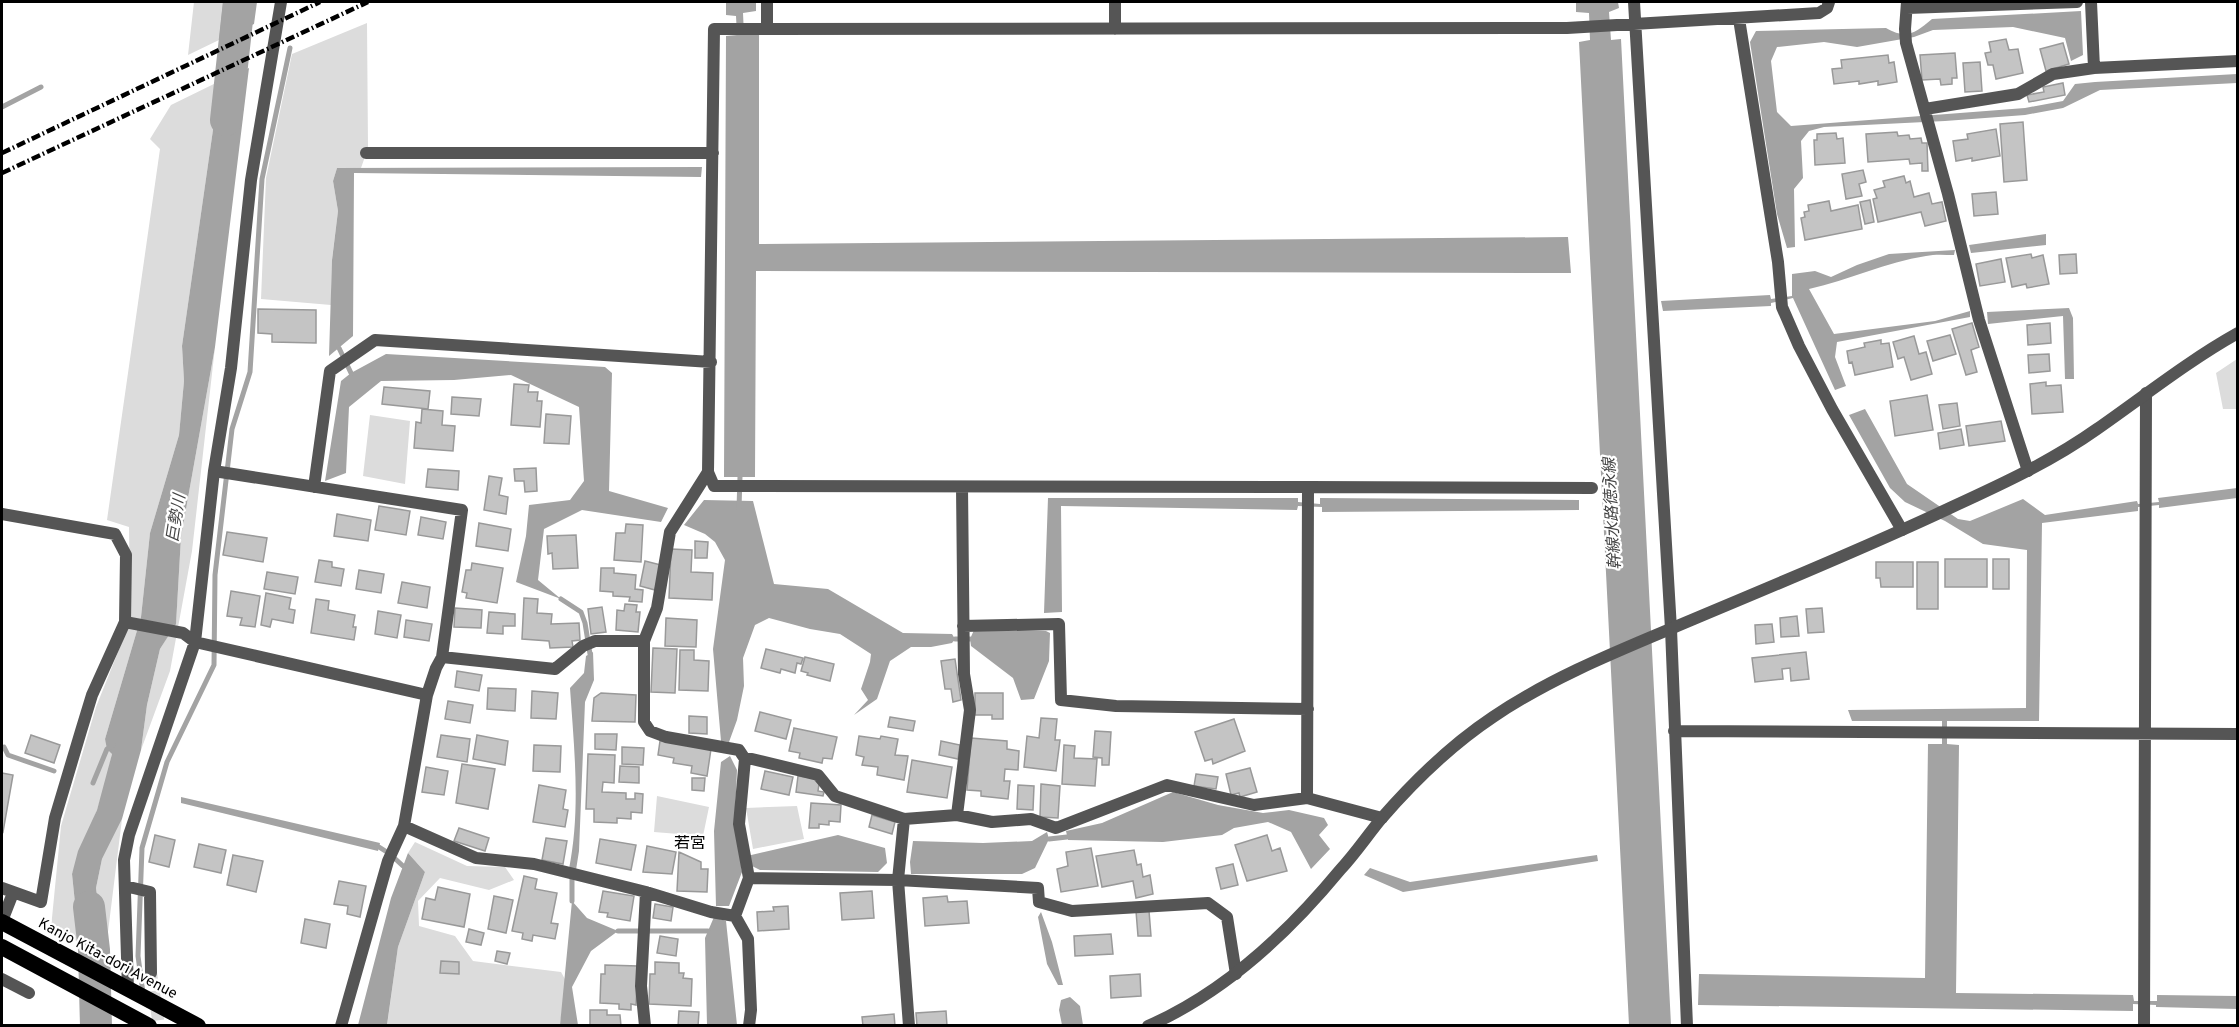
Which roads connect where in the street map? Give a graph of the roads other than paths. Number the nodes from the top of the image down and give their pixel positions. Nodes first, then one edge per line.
1 (281, 2) edge
2 (766, 2) edge
3 (1115, 2) edge
4 (1634, 2) edge
5 (1829, 2) edge
6 (2078, 2) edge
7 (2091, 2) edge
8 (1907, 5) edge
9 (1739, 19) junction
10 (1635, 25) junction
11 (767, 29) junction
12 (1115, 29) junction
13 (2238, 61) edge
14 (2094, 68) junction
15 (1925, 109) junction
16 (366, 153) dead end
17 (713, 153) junction
18 (2238, 333) edge
19 (711, 363) junction
20 (2146, 393) junction
21 (214, 471) junction
22 (2028, 471) junction
23 (708, 472) junction
24 (314, 487) junction
25 (962, 487) junction
26 (1592, 488) dead end
27 (1308, 490) junction
28 (2, 514) edge
29 (1902, 530) junction
30 (125, 622) junction
31 (963, 628) junction
32 (1665, 631) junction
33 (644, 641) junction
34 (200, 643) junction
35 (442, 657) junction
36 (427, 695) junction
37 (1308, 709) junction
38 (1674, 730) junction
39 (2145, 733) junction
40 (2238, 734) edge
41 (742, 755) junction
42 (1307, 798) junction
43 (957, 815) junction
44 (1382, 818) junction
45 (904, 819) junction
46 (404, 826) junction
47 (748, 874) junction
48 (898, 880) junction
49 (125, 886) junction
50 (7, 890) edge
51 (646, 892) junction
52 (735, 916) junction
53 (2, 922) edge
54 (5, 949) edge
55 (151, 973) tunnel mouth
56 (1236, 974) junction
57 (2, 979) edge
58 (128, 990) junction
59 (29, 993) dead end
60 (140, 1023) edge
61 (198, 1026) edge
62 (341, 1026) edge
63 (645, 1026) edge
64 (749, 1026) edge
65 (909, 1026) edge
66 (1148, 1026) edge
67 (1688, 1026) edge
68 (2144, 1026) edge

1 - 21 street
2 - 11 street
3 - 12 street
4 - 10 street
5 - 9 street
6 - 8 street
7 - 14 street
8 - 15 street
9 - 10 street
9 - 29 street
10 - 12 street
10 - 32 street
11 - 12 street
11 - 17 street
13 - 14 street
14 - 15 street
15 - 22 street
16 - 17 street
17 - 19 street
18 - 20 street
19 - 23 street
19 - 24 street
20 - 22 street
20 - 39 street
21 - 24 street
21 - 34 street
22 - 29 street
23 - 25 street
23 - 33 street
24 - 35 street
25 - 27 street
25 - 31 street
26 - 27 street
27 - 37 street
28 - 30 street
29 - 32 street
30 - 34 street
30 - 50 street
31 - 37 street
31 - 43 street
32 - 38 street
32 - 44 street
33 - 35 street
33 - 41 street
34 - 36 street
34 - 49 street
35 - 36 street
36 - 46 street
37 - 42 street
38 - 39 street
38 - 67 street
39 - 40 street
39 - 68 street
41 - 45 street
41 - 47 street
42 - 43 street
42 - 44 street
43 - 45 street
44 - 56 street
45 - 48 street
46 - 51 street
46 - 62 street
47 - 48 street
47 - 52 street
48 - 56 street
48 - 65 street
49 - 55 street
49 - 58 street
50 - 53 street
51 - 52 street
51 - 63 street
52 - 64 street
53 - 58 highway, Kanjo Kita-dori Avenue
54 - 60 highway
56 - 66 street
57 - 59 street
58 - 61 highway, Kanjo Kita-dori Avenue

